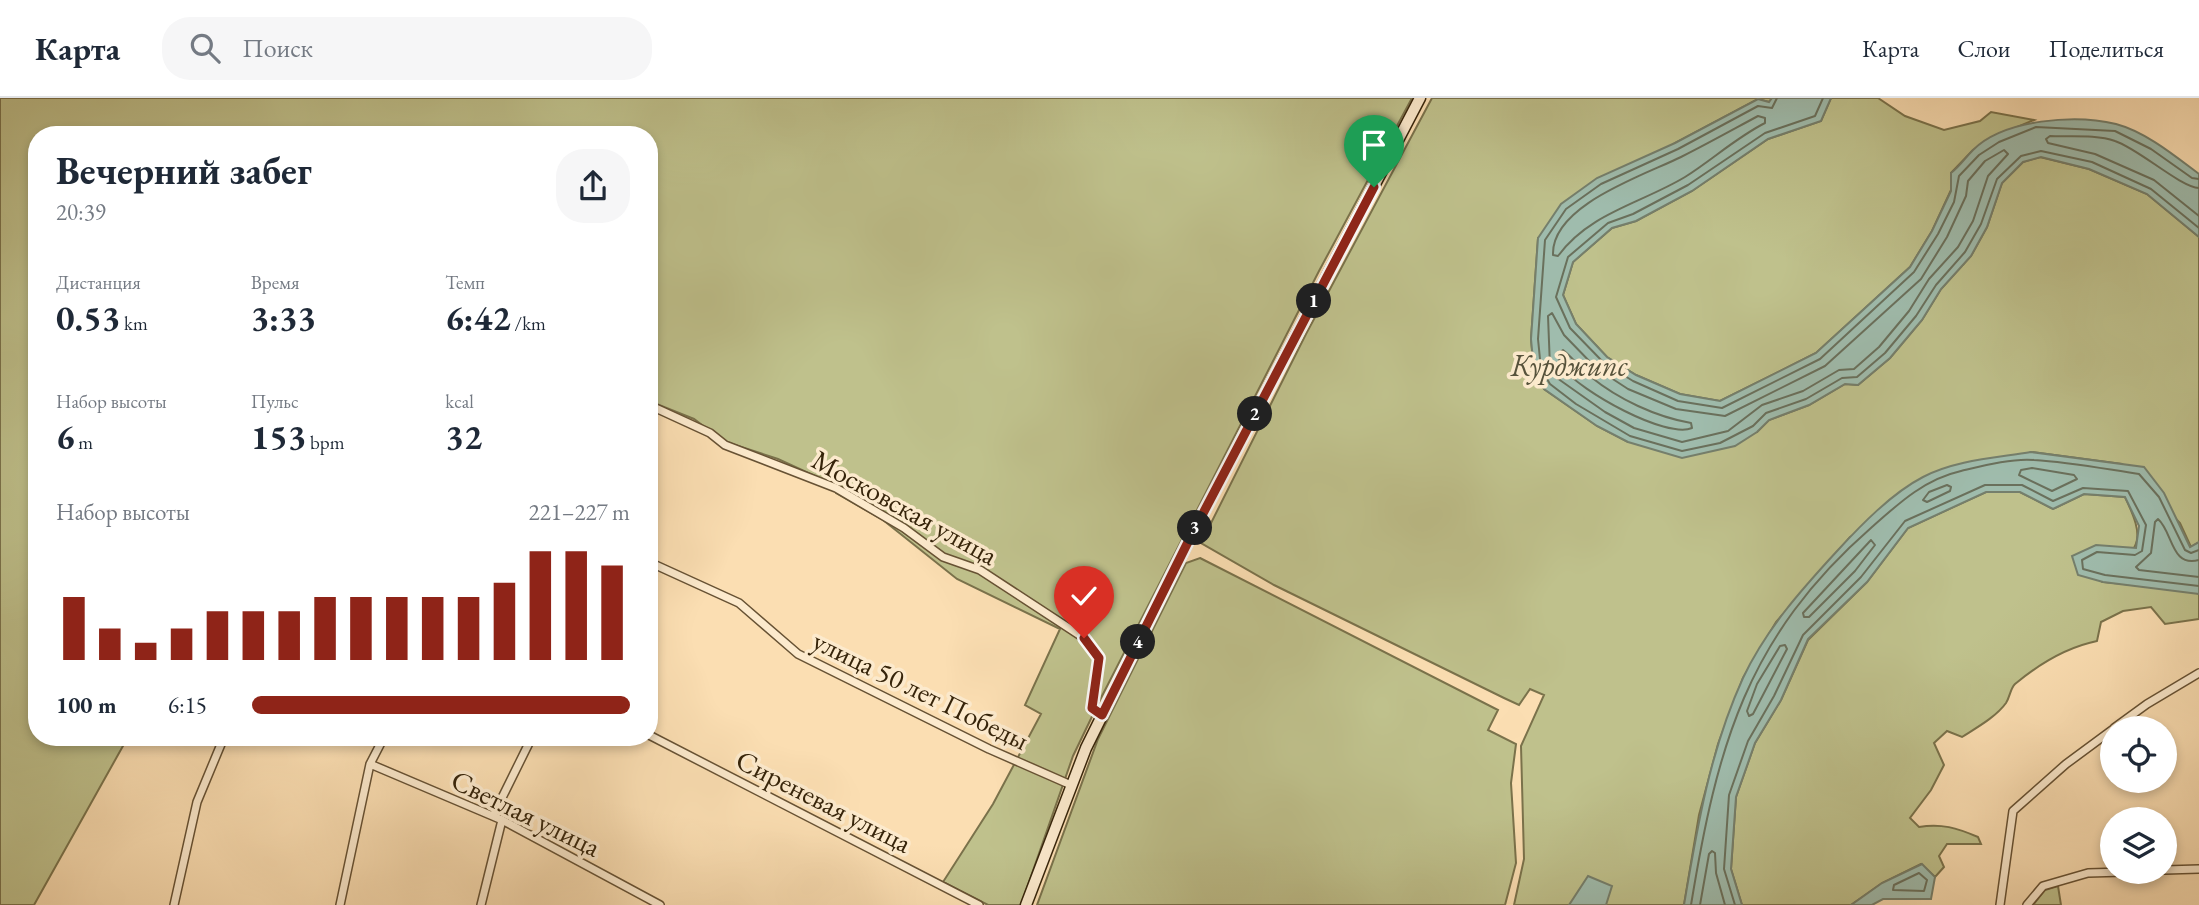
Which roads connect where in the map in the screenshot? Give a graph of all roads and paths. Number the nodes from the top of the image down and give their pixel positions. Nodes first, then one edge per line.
1 (1420, 98) edge
2 (658, 409) edge
3 (658, 566) edge
4 (2199, 673) edge
5 (1102, 715) junction
6 (2131, 716) edge
7 (2100, 739) edge
8 (658, 740) edge
9 (220, 746) edge
10 (379, 746) edge
11 (528, 746) edge
12 (370, 764) junction
13 (1072, 785) junction
14 (493, 816) junction
15 (502, 820) junction
16 (2199, 869) edge
17 (2177, 870) edge
18 (2100, 873) edge
19 (174, 905) edge
20 (340, 905) edge
21 (481, 905) edge
22 (660, 905) edge
23 (979, 905) edge
24 (1026, 905) edge
25 (2000, 905) edge
26 (2027, 905) edge

1 - 5 main road
2 - 5 street, Московская улица
3 - 13 street, улица 50 лет Победы
4 - 6 street
5 - 13 main road
7 - 25 street
8 - 23 street, Сиреневая улица
9 - 19 street
10 - 12 street
11 - 14 street
12 - 14 street, Светлая улица
12 - 20 street
13 - 24 main road
14 - 15 street, Светлая улица
15 - 21 street
15 - 22 street, Светлая улица
16 - 17 street
18 - 26 street

